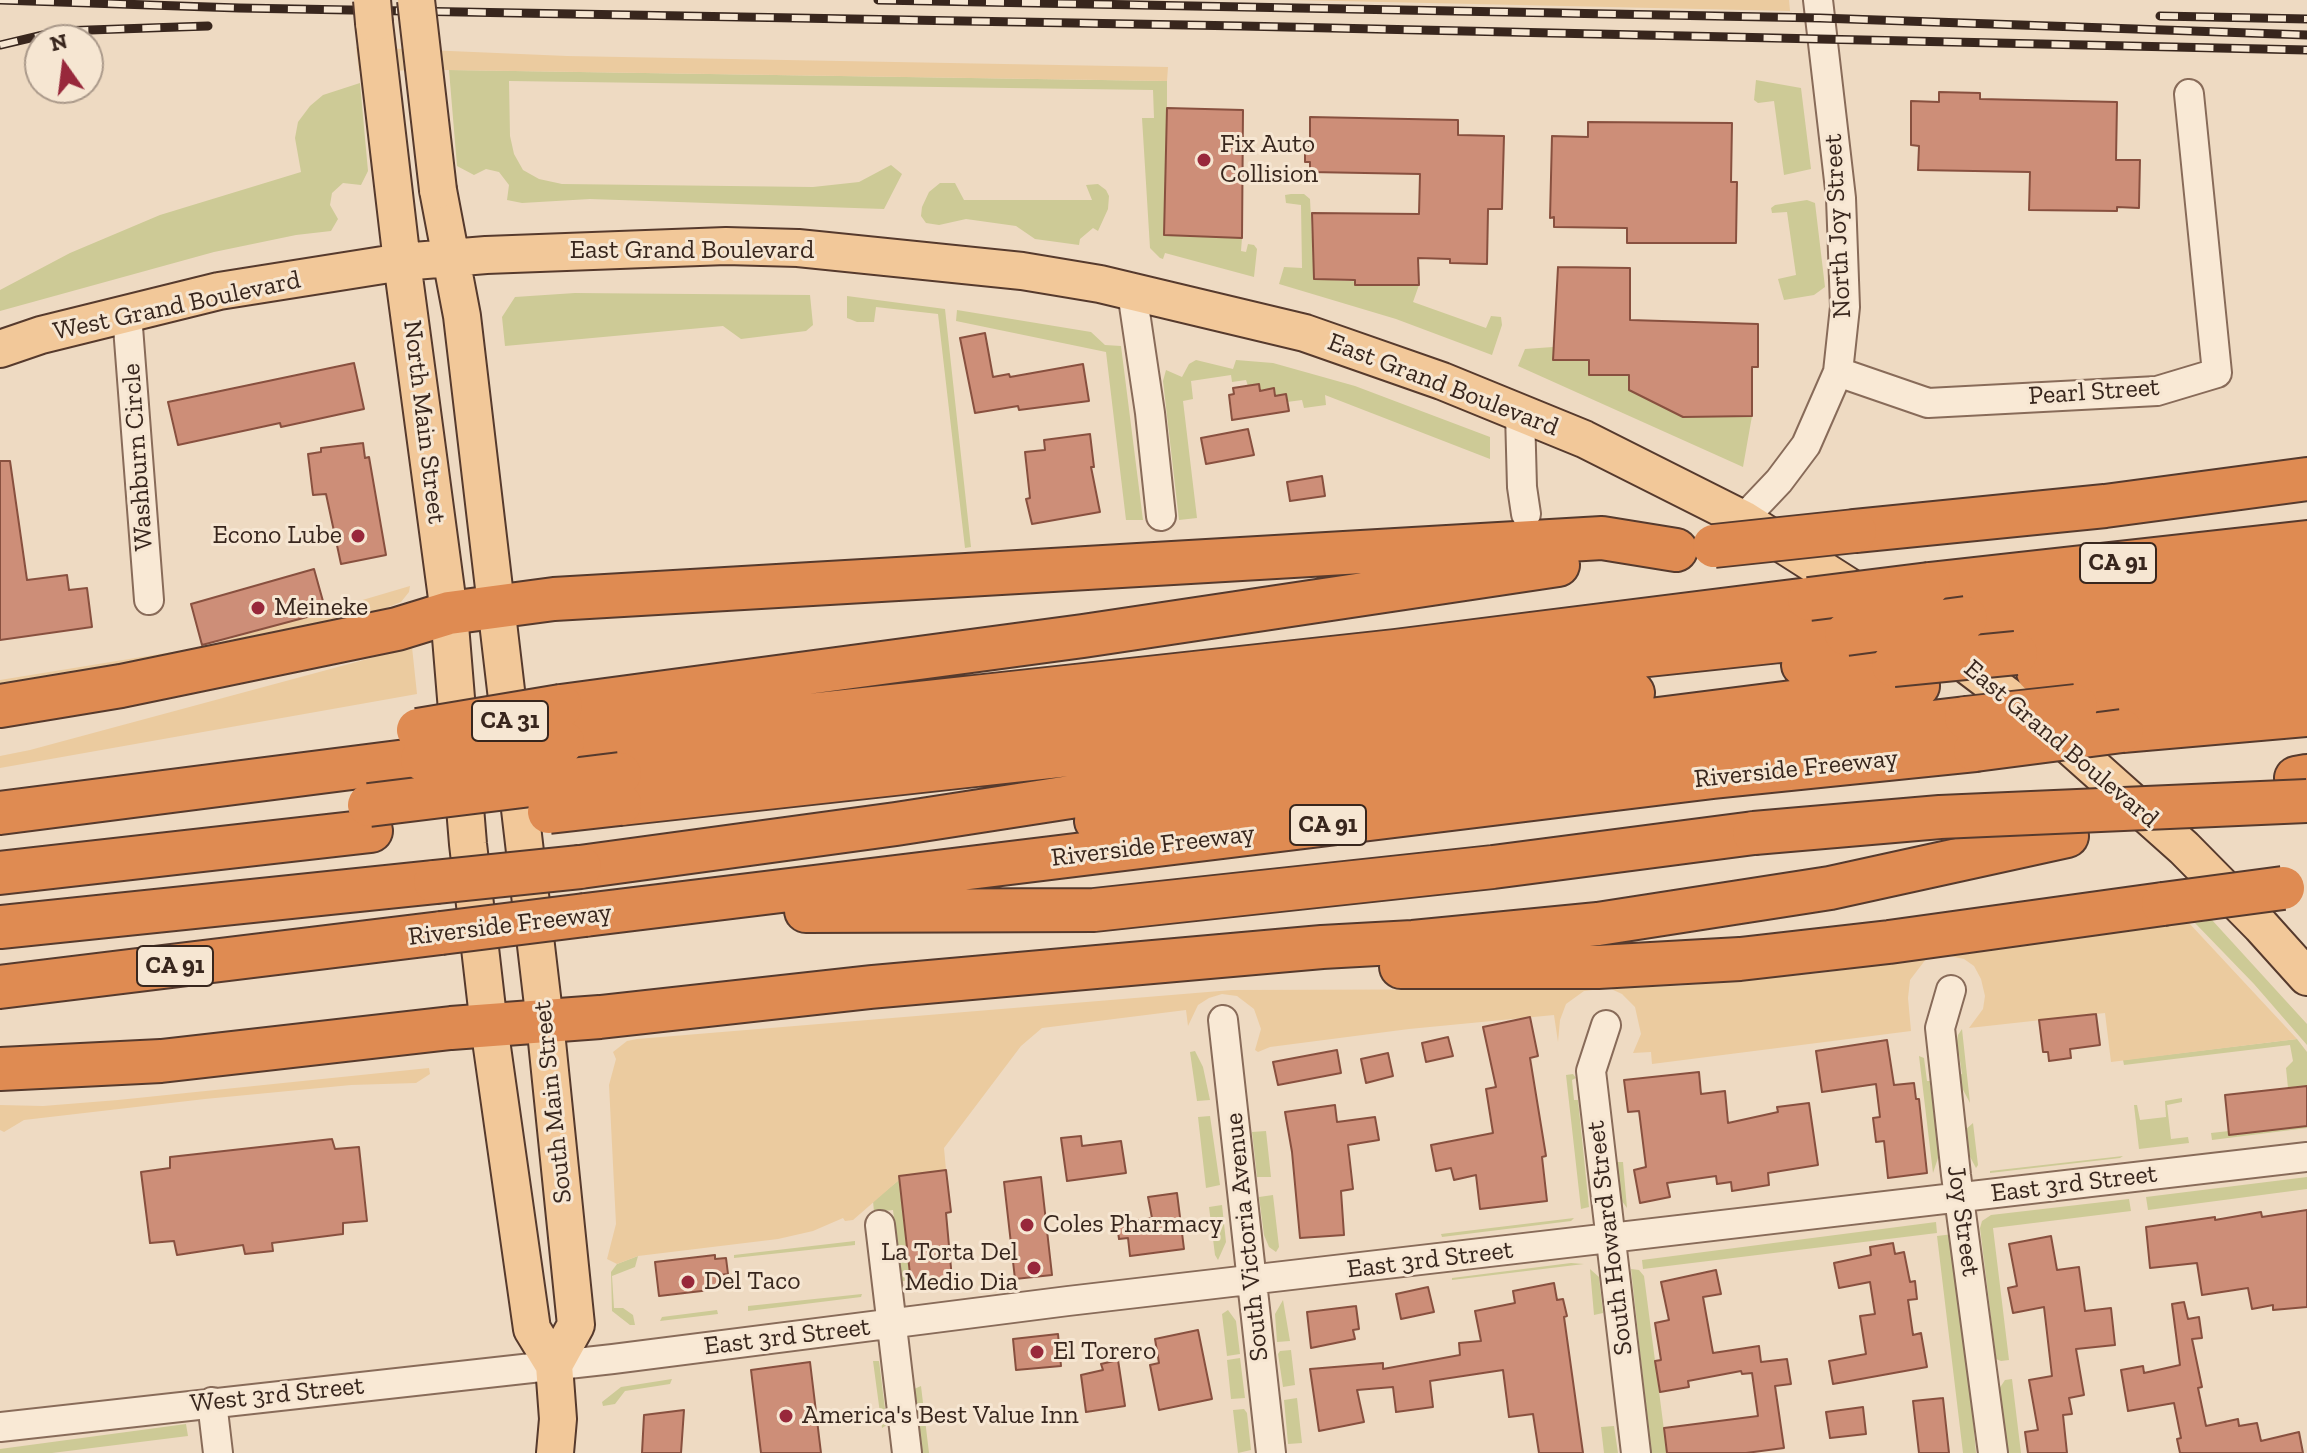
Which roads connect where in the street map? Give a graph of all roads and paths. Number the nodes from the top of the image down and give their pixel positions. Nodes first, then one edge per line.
1 (372, 0) edge
2 (416, 0) edge
3 (1818, 0) edge
4 (2189, 94) dead end
5 (450, 258) junction
6 (402, 262) junction
7 (1132, 292) junction
8 (127, 314) junction
9 (0, 349) edge
10 (1838, 372) junction
11 (1520, 413) junction
12 (2307, 479) edge
13 (1526, 514) dead end
14 (1161, 516) dead end
15 (1711, 538) junction
16 (2307, 542) edge
17 (2307, 579) edge
18 (149, 600) dead end
19 (497, 607) junction
20 (449, 613) junction
21 (2307, 613) edge
22 (2307, 624) edge
23 (2307, 643) edge
24 (2020, 656) junction
25 (2307, 661) edge
26 (2093, 666) junction
27 (1899, 669) junction
28 (2307, 678) edge
29 (0, 706) edge
30 (2307, 715) edge
31 (562, 724) junction
32 (1971, 734) junction
33 (2303, 785) edge
34 (620, 789) junction
35 (0, 813) edge
36 (523, 834) joint
37 (468, 844) joint
38 (687, 853) junction
39 (0, 873) edge
40 (2295, 886) edge
41 (681, 904) junction
42 (0, 927) edge
43 (1051, 971) junction
44 (2307, 977) edge
45 (0, 987) edge
46 (1951, 990) dead end
47 (1223, 1020) dead end
48 (545, 1022) junction
49 (1606, 1025) dead end
50 (489, 1026) junction
51 (0, 1069) edge
52 (2307, 1157) edge
53 (1959, 1198) junction
54 (880, 1225) dead end
55 (1609, 1239) junction
56 (1252, 1281) junction
57 (897, 1323) junction
58 (554, 1365) junction
59 (212, 1402) junction
60 (0, 1427) edge
61 (218, 1453) edge
62 (555, 1453) edge
63 (907, 1453) edge
64 (1271, 1453) edge
65 (1636, 1453) edge
66 (1993, 1453) edge

1 - 6 main road, North Main Street, bridge
2 - 5 main road, North Main Street, bridge
3 - 10 street, North Joy Street
4 - 10 street, Pearl Street
5 - 6 main road, East Grand Boulevard
5 - 7 main road, East Grand Boulevard
5 - 19 main road, North Main Street
6 - 8 main road, West Grand Boulevard
6 - 20 main road, North Main Street
7 - 11 main road, East Grand Boulevard
7 - 14 street
8 - 9 main road, West Grand Boulevard
8 - 18 street, Washburn Circle
10 - 15 street, North Joy Street
11 - 13 street
11 - 15 main road, East Grand Boulevard
12 - 15 highway, bridge
15 - 19 highway
15 - 31 highway
15 - 44 main road, East Grand Boulevard
16 - 31 highway, CA 91, bridge
17 - 34 highway, bridge
19 - 20 highway
19 - 36 main road, North Main Street / CA 31
20 - 29 highway
20 - 37 main road, North Main Street / CA 31
21 - 24 highway
22 - 24 highway
23 - 26 highway
24 - 26 highway
24 - 27 highway
25 - 26 highway
27 - 34 highway
27 - 38 highway
28 - 32 highway, bridge
30 - 32 highway, Riverside Freeway / CA 91, bridge
31 - 35 highway, CA 91, bridge
32 - 38 highway
32 - 41 highway, Riverside Freeway / CA 91
33 - 41 highway, bridge
33 - 43 highway, bridge
34 - 39 highway, bridge
36 - 48 main road, South Main Street / CA 31
37 - 50 main road, South Main Street / CA 31
38 - 42 highway, bridge
40 - 43 highway, bridge
41 - 45 highway, Riverside Freeway / CA 91, bridge
43 - 48 highway
46 - 53 street, Joy Street
47 - 56 street, South Victoria Avenue
48 - 50 highway
48 - 58 main road, South Main Street
49 - 55 street, South Howard Street
50 - 51 highway
50 - 58 main road, South Main Street
52 - 53 street, East 3rd Street
53 - 55 street, East 3rd Street
53 - 66 street, Joy Street
54 - 57 street
55 - 56 street, East 3rd Street
55 - 65 street, South Howard Street
56 - 57 street, East 3rd Street
56 - 64 street, South Victoria Avenue
57 - 58 street, East 3rd Street
57 - 63 street
58 - 59 street, West 3rd Street
58 - 62 main road, South Main Street
59 - 60 street, West 3rd Street
59 - 61 street

